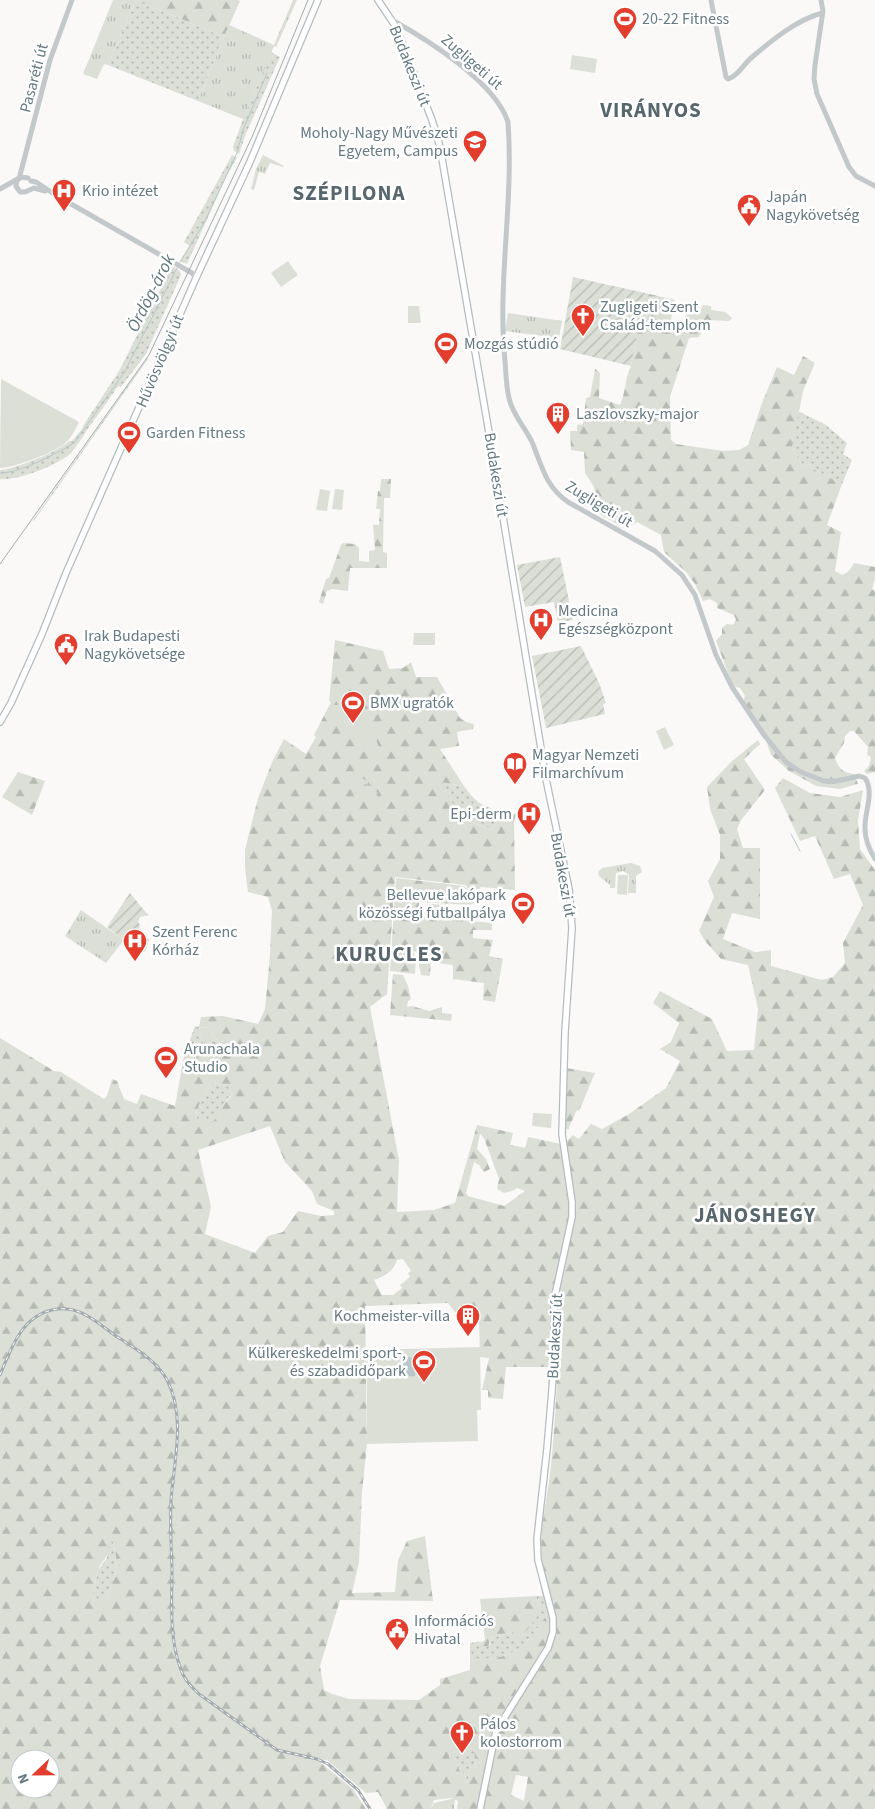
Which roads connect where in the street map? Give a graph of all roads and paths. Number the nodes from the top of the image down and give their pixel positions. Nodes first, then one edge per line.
1 (72, 0) edge
2 (318, 0) edge
3 (378, 0) edge
4 (712, 0) edge
5 (821, 0) edge
6 (822, 13) junction
7 (392, 20) junction
8 (410, 30) junction
9 (400, 37) junction
10 (24, 164) junction
11 (18, 180) junction
12 (29, 180) junction
13 (875, 186) edge
14 (17, 188) junction
15 (30, 189) junction
16 (0, 190) edge
17 (57, 196) junction
18 (196, 278) junction
19 (0, 722) edge
20 (875, 859) edge
21 (480, 1809) edge

1 - 10 street, Pasaréti út
2 - 18 main road, Hűvösvölgyi út
3 - 7 main road, Budakeszi út
4 - 6 street
5 - 6 street
6 - 13 street
7 - 8 street, Zugligeti út
7 - 9 main road, Budakeszi út
8 - 9 street
8 - 20 street, Zugligeti út
9 - 21 main road, Budakeszi út
10 - 11 street, Pasaréti út
10 - 12 street, Pasaréti út
11 - 12 street
11 - 14 street
11 - 16 street
12 - 15 street
12 - 17 street
14 - 15 street
14 - 16 street
15 - 17 street
17 - 18 street
18 - 19 main road, Hűvösvölgyi út

